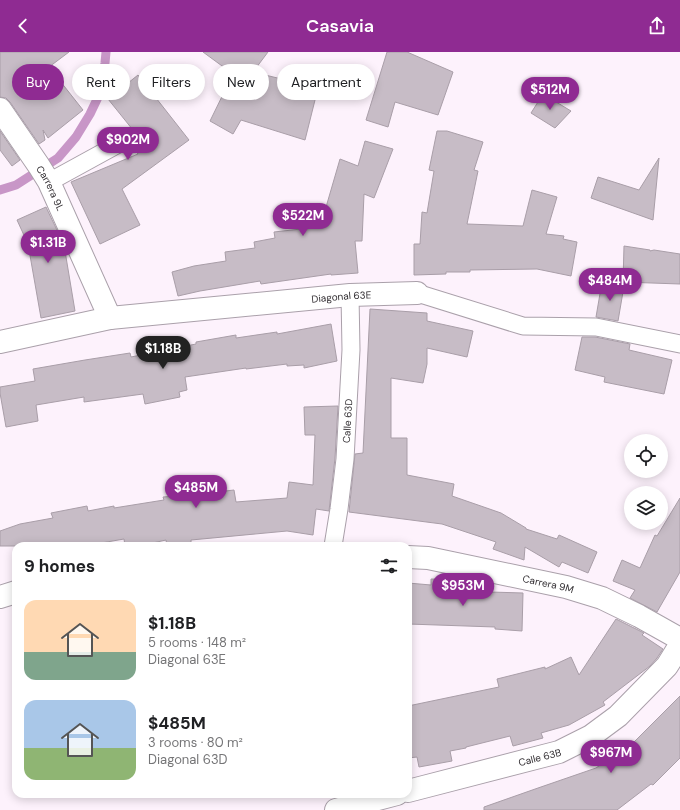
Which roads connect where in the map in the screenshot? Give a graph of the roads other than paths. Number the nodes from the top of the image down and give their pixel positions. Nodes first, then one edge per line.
1 (0, 109) edge
2 (122, 142) dead end
3 (44, 173) junction
4 (417, 293) joint
5 (350, 295) junction
6 (110, 318) junction
7 (0, 342) edge
8 (680, 344) edge
9 (334, 542) edge
10 (412, 557) edge
11 (12, 593) edge
12 (0, 597) edge
13 (680, 638) edge
14 (680, 645) edge
15 (412, 790) edge
16 (382, 798) edge
17 (336, 810) edge

1 - 3 street, Carrera 9L
2 - 3 lane
3 - 6 street, Carrera 9L
4 - 5 street, Diagonal 63E
4 - 8 lane, Diagonal 63E
5 - 6 street, Diagonal 63E
5 - 9 lane, Calle 63D
6 - 7 street, Diagonal 63E
10 - 13 street, Carrera 9M
11 - 12 street
14 - 15 street, Calle 63B
16 - 17 street

